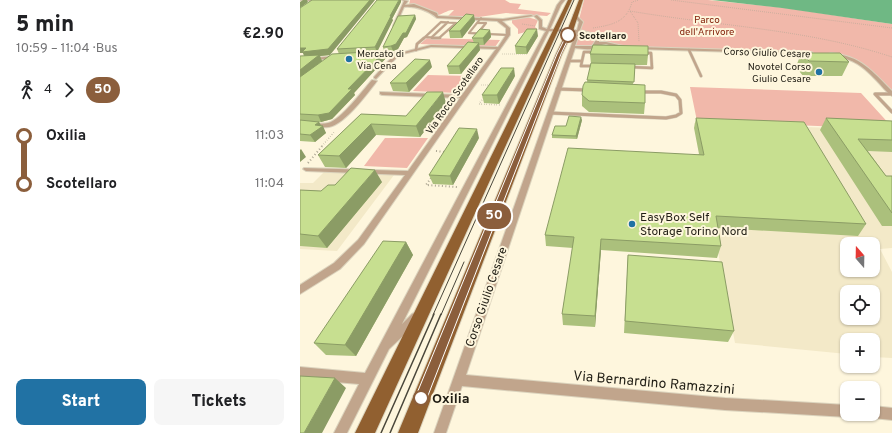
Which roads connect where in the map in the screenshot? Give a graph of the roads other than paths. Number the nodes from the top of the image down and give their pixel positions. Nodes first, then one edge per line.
1 (302, 0) edge
2 (315, 0) edge
3 (404, 0) edge
4 (563, 0) edge
5 (570, 0) edge
6 (580, 0) edge
7 (310, 4) edge
8 (404, 6) junction
9 (533, 16) junction
10 (554, 16) junction
11 (480, 18) junction
12 (506, 18) junction
13 (496, 19) junction
14 (448, 22) junction
15 (477, 23) junction
16 (551, 30) junction
17 (391, 31) edge
18 (575, 31) junction
19 (477, 34) junction
20 (508, 35) junction
21 (425, 37) junction
22 (432, 37) junction
23 (609, 44) junction
24 (572, 47) junction
25 (598, 48) junction
26 (606, 48) junction
27 (636, 48) edge
28 (416, 50) junction
29 (689, 50) junction
30 (497, 51) junction
31 (336, 53) edge
32 (398, 53) junction
33 (636, 53) edge
34 (819, 54) edge
35 (827, 54) edge
36 (372, 55) edge
37 (343, 57) edge
38 (332, 58) junction
39 (300, 60) edge
40 (568, 61) junction
41 (582, 61) junction
42 (323, 65) edge
43 (596, 66) edge
44 (628, 67) edge
45 (701, 76) dead end
46 (558, 89) junction
47 (589, 90) edge
48 (635, 92) edge
49 (382, 93) dead end
50 (892, 94) edge
51 (465, 97) junction
52 (892, 112) edge
53 (549, 113) junction
54 (300, 123) edge
55 (306, 169) road end
56 (410, 173) junction
57 (300, 290) edge
58 (424, 310) junction
59 (383, 349) junction
60 (300, 373) edge
61 (368, 379) junction
62 (458, 380) junction
63 (840, 411) edge
64 (880, 413) edge
65 (892, 414) edge
66 (340, 433) edge
67 (365, 433) edge
68 (408, 433) edge
69 (440, 433) edge

1 - 2 street
2 - 7 street
3 - 8 street
4 - 10 street
5 - 16 main road
6 - 18 main road, Corso Giulio Cesare
8 - 11 street
8 - 17 street
9 - 10 street
9 - 12 street
9 - 16 street
10 - 16 street
11 - 12 street
11 - 13 street
11 - 15 lane
12 - 13 street
12 - 13 street
12 - 13 street
12 - 20 street
14 - 21 lane
14 - 22 lane
14 - 22 lane
15 - 19 lane
15 - 19 lane
16 - 18 street
16 - 58 main road
16 - 59 street
18 - 23 street
18 - 24 street, Corso Giulio Cesare
18 - 25 street
18 - 68 main road, Corso Giulio Cesare
19 - 20 lane
20 - 30 street, Via Rocco Scotellaro
21 - 22 lane
21 - 28 lane
23 - 25 street
23 - 26 street
23 - 26 street
24 - 25 street
24 - 40 street, Corso Giulio Cesare
25 - 26 street
25 - 41 lane
27 - 29 street, Corso Giulio Cesare
28 - 30 street
28 - 32 street
29 - 34 street, Corso Giulio Cesare
29 - 45 lane
30 - 51 street, Via Rocco Scotellaro
31 - 38 street
32 - 36 street
32 - 54 street
33 - 44 lane
35 - 50 street, Corso Giulio Cesare
37 - 38 street
38 - 39 street
38 - 42 street
40 - 41 lane
40 - 46 street, Corso Giulio Cesare
41 - 43 lane
46 - 47 lane
46 - 53 street, Corso Giulio Cesare
48 - 53 lane
49 - 51 street
50 - 52 lane
51 - 56 street, Via Rocco Scotellaro
53 - 62 street, Corso Giulio Cesare
55 - 56 street
56 - 57 street, Via Rocco Scotellaro
58 - 59 street
58 - 67 main road
59 - 61 street
60 - 61 street
61 - 66 street
62 - 63 street, Via Bernardino Ramazzini
62 - 69 street, Corso Giulio Cesare
64 - 65 street

